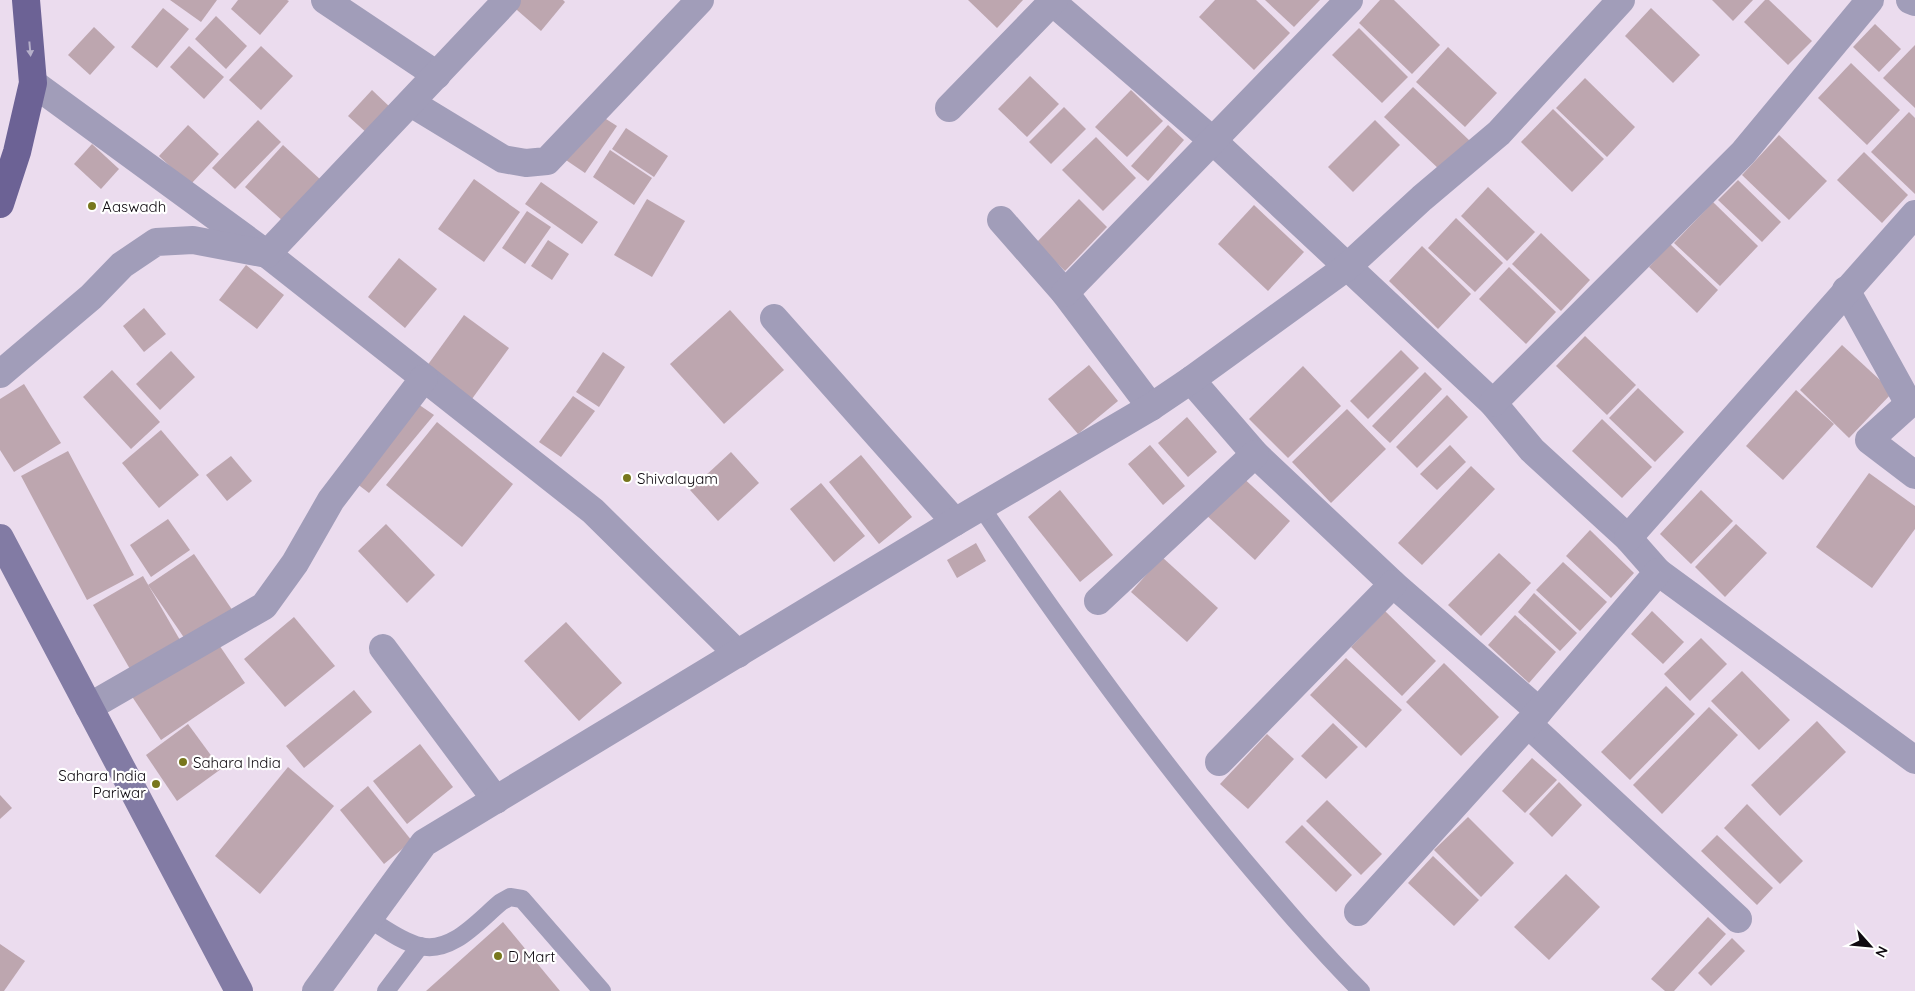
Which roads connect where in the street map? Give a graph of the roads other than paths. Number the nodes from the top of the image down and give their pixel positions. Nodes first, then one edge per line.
1 (26, 0) edge
2 (325, 0) edge
3 (507, 0) edge
4 (700, 0) edge
5 (1349, 0) edge
6 (1621, 0) edge
7 (1870, 0) edge
8 (1910, 0) edge
9 (1052, 1) edge
10 (1915, 2) edge
11 (437, 75) junction
12 (33, 83) junction
13 (411, 103) junction
14 (949, 108) dead end
15 (1212, 140) junction
16 (0, 204) edge
17 (1001, 220) dead end
18 (1909, 230) edge
19 (267, 254) junction
20 (1347, 267) junction
21 (1846, 290) junction
22 (1064, 293) junction
23 (774, 318) dead end
24 (0, 374) edge
25 (424, 378) junction
26 (1191, 380) junction
27 (1493, 403) junction
28 (1151, 407) junction
29 (1255, 454) junction
30 (1915, 475) edge
31 (981, 507) junction
32 (955, 522) junction
33 (0, 538) edge
34 (1628, 538) junction
35 (1658, 572) junction
36 (1393, 584) junction
37 (1098, 601) dead end
38 (383, 648) dead end
39 (738, 654) junction
40 (89, 707) junction
41 (1533, 718) junction
42 (1915, 760) edge
43 (1219, 762) dead end
44 (496, 800) junction
45 (1358, 912) dead end
46 (369, 919) junction
47 (1738, 919) dead end
48 (420, 946) junction
49 (240, 991) edge
50 (316, 991) edge
51 (386, 991) edge
52 (602, 991) edge
53 (1361, 991) edge

1 -> 12 main road
2 - 11 street
3 - 11 street
4 - 13 street
5 - 15 street
6 - 20 street
7 - 27 street
8 - 10 street
9 - 14 street
9 - 15 street
11 - 13 street
12 - 16 main road
12 - 19 street
13 - 19 street
15 - 20 street
15 - 22 street
17 - 22 street
18 - 21 street
19 - 24 street
19 - 25 street
20 - 26 street
20 - 27 street
21 - 30 street
21 - 34 street
22 - 28 street
23 - 32 street
25 - 39 street
25 - 40 street
26 - 28 street
26 - 29 street
27 - 34 street
28 - 31 street
29 - 36 street
29 - 37 street
31 - 32 street
31 - 53 lane
32 - 39 street
33 - 40 street
34 - 35 street
35 - 41 street
35 - 42 street
36 - 41 street
36 - 43 street
38 - 44 street
39 - 44 street
40 - 49 street
41 - 45 street
41 - 47 street
44 - 46 street
46 - 48 lane
46 - 50 street
48 - 51 lane
48 - 52 lane

